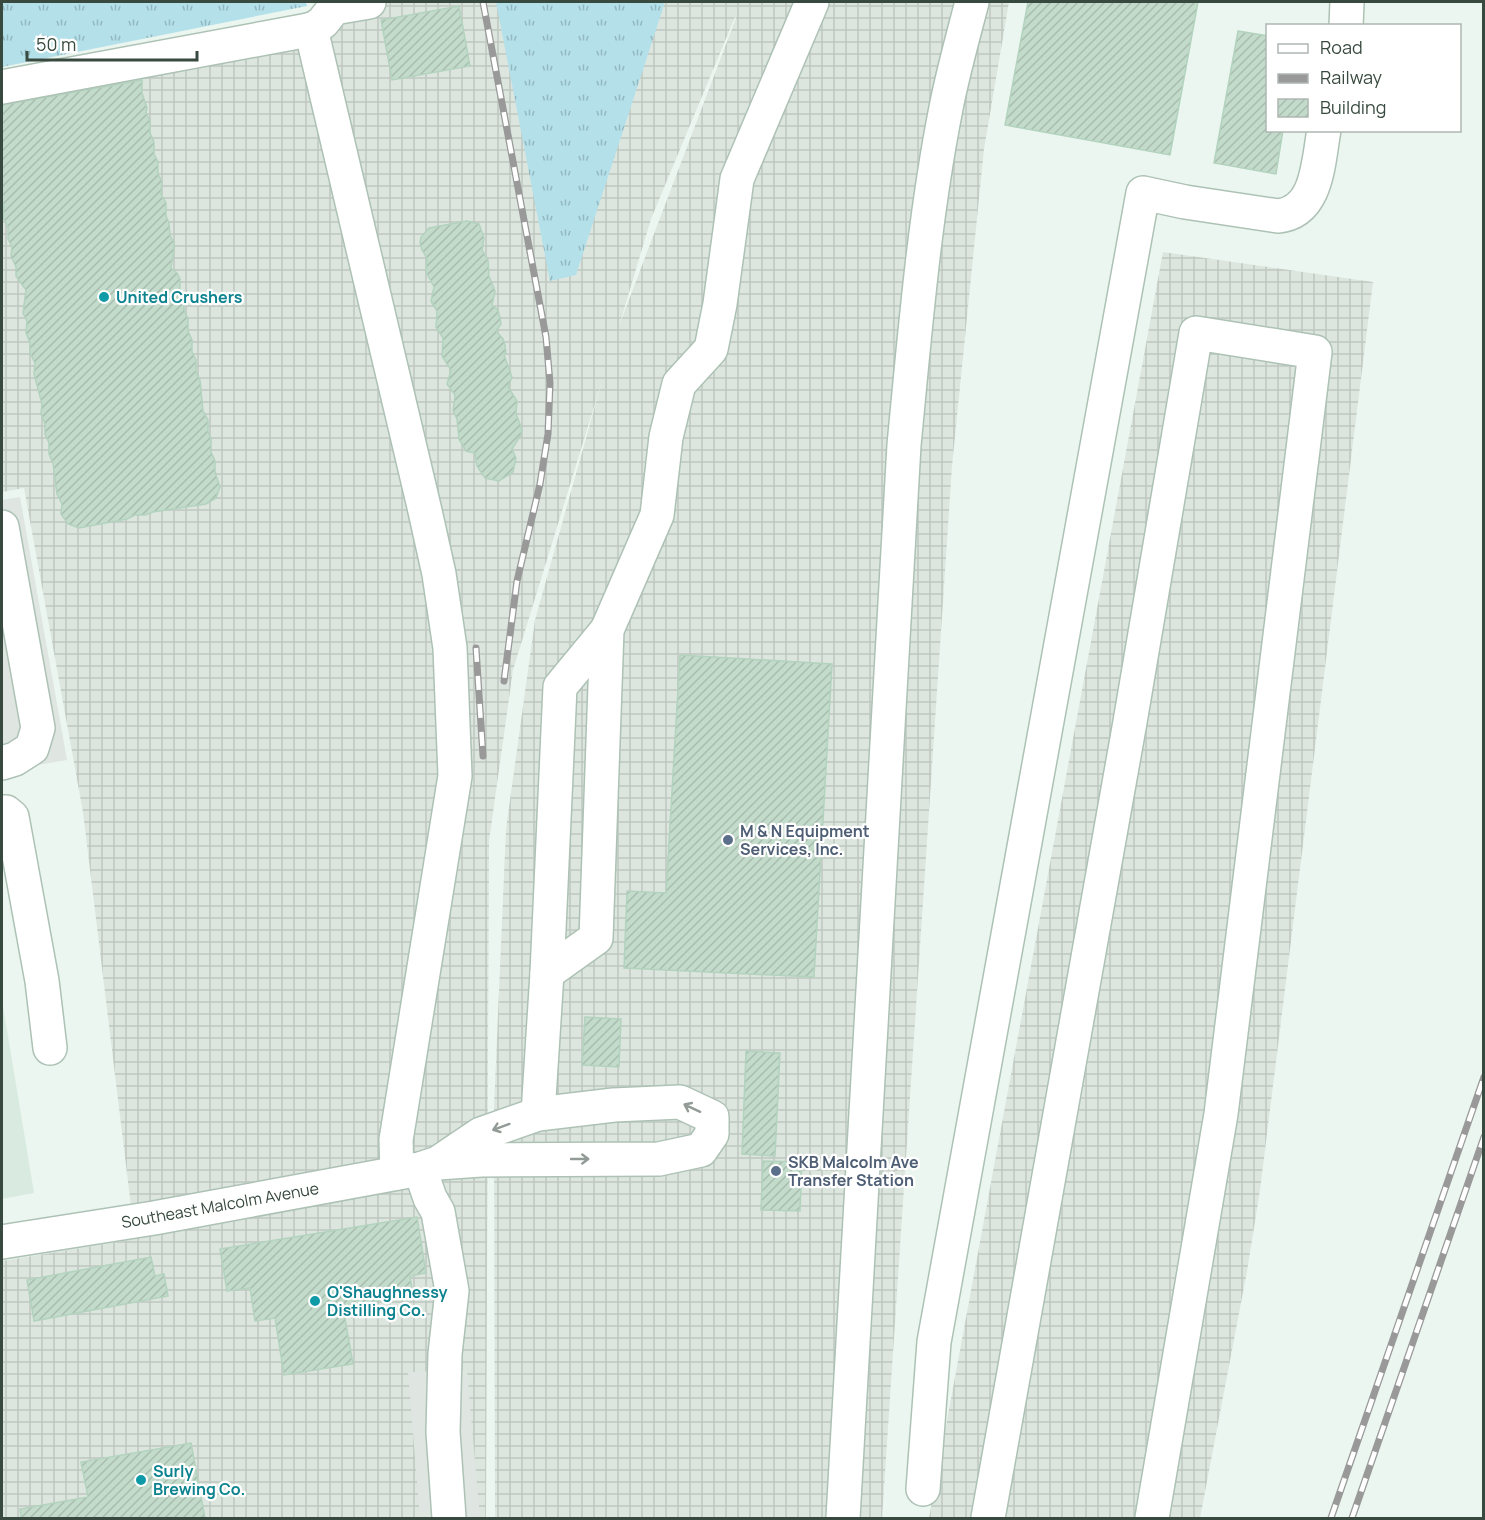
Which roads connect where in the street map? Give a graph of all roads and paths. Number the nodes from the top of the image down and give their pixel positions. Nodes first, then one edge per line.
1 (369, 2) edge
2 (812, 2) edge
3 (972, 2) edge
4 (1347, 2) edge
5 (1346, 24) edge
6 (311, 30) junction
7 (2, 87) edge
8 (1324, 132) edge
9 (2, 526) edge
10 (598, 641) junction
11 (2, 763) edge
12 (2, 812) edge
13 (547, 973) junction
14 (50, 1048) dead end
15 (538, 1114) junction
16 (418, 1168) junction
17 (2, 1242) edge
18 (923, 1489) dead end
19 (449, 1518) edge
20 (843, 1518) edge
21 (988, 1518) edge
22 (1152, 1518) edge

1 - 6 street
2 - 10 street
3 - 20 street
4 - 5 street
6 - 7 street
6 - 16 street
8 - 18 street
9 - 11 street
10 - 13 street
10 - 13 street
12 - 14 street
13 - 15 street
15 -> 16 street
16 -> 15 street, Southeast Malcolm Avenue
16 - 17 street, Southeast Malcolm Avenue
16 - 19 street
21 - 22 street

